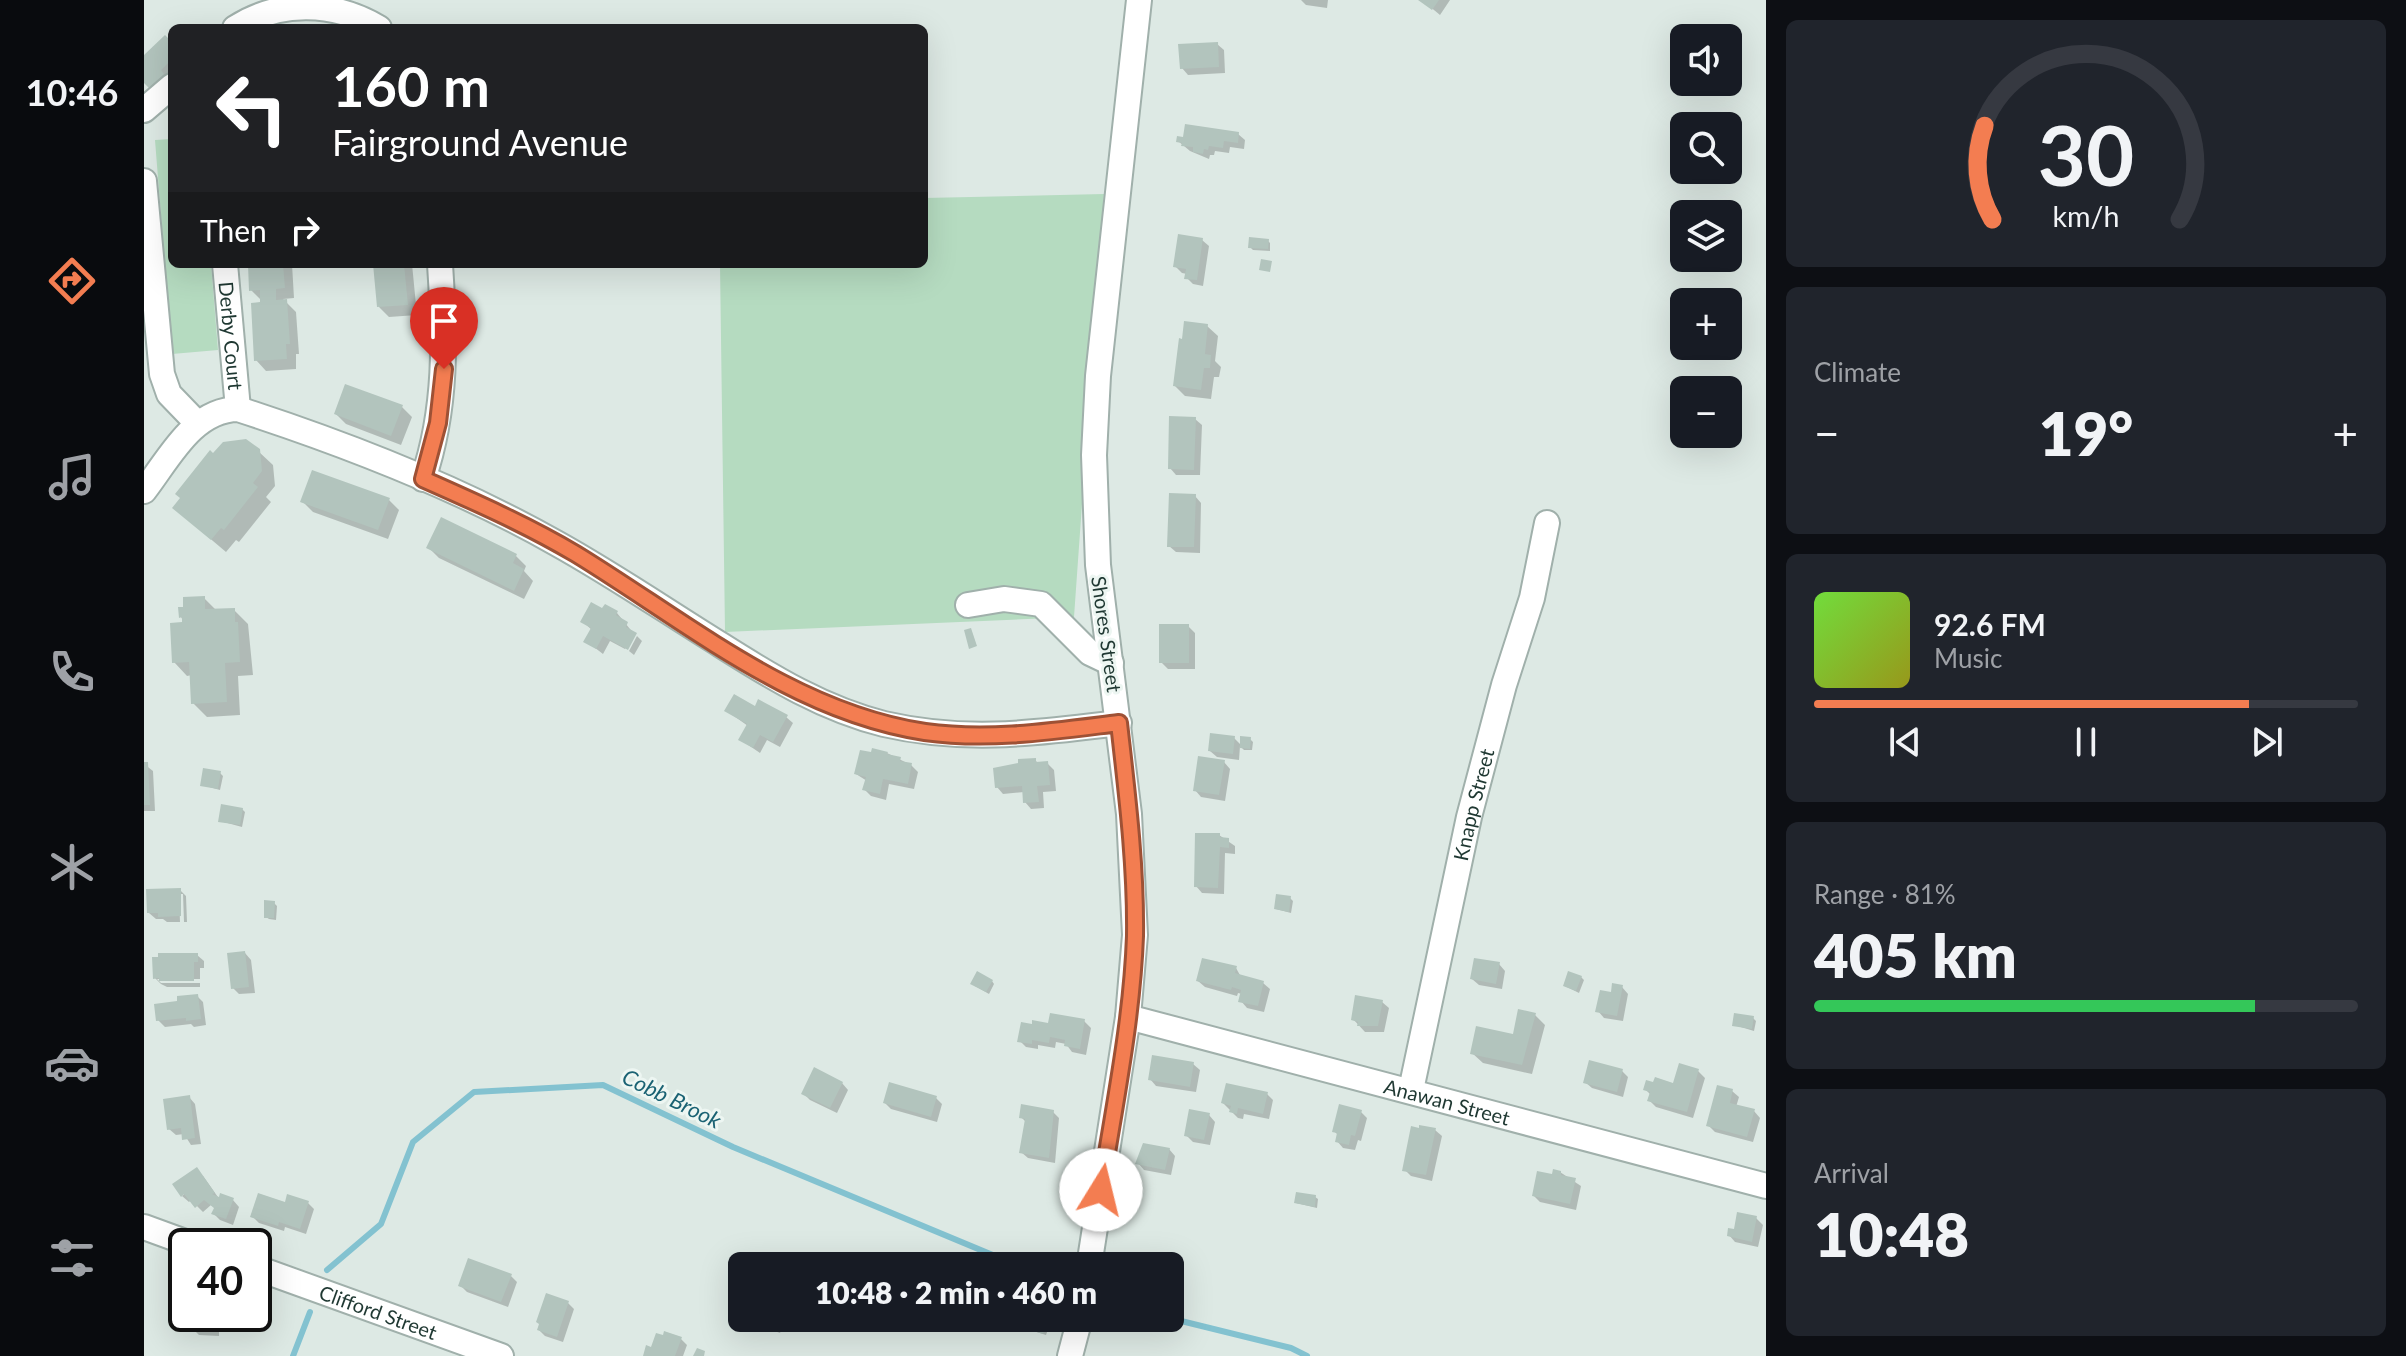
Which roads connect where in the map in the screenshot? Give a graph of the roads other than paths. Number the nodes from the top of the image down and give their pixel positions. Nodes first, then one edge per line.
1 (1139, 0) edge
2 (241, 24) edge
3 (372, 24) edge
4 (168, 89) edge
5 (144, 110) edge
6 (144, 181) edge
7 (225, 268) edge
8 (440, 268) edge
9 (238, 409) junction
10 (197, 423) junction
11 (423, 479) junction
12 (144, 491) edge
13 (1547, 523) dead end
14 (968, 605) dead end
15 (1111, 663) junction
16 (1119, 723) junction
17 (1128, 1017) junction
18 (1411, 1090) junction
19 (1766, 1186) edge
20 (144, 1227) edge
21 (168, 1236) edge
22 (1091, 1252) edge
23 (272, 1273) edge
24 (1076, 1332) edge
25 (501, 1356) edge
26 (1070, 1356) edge

1 - 15 street, Shores Street
2 - 3 street
4 - 5 street
6 - 10 street
7 - 9 street, Derby Court
8 - 11 street
9 - 10 street
9 - 11 street
10 - 12 street
11 - 16 street
13 - 18 street, Knapp Street
14 - 15 street
15 - 16 street, Shores Street
16 - 17 street, Shores Street
17 - 18 street, Anawan Street
17 - 22 street, Shores Street
18 - 19 street, Anawan Street
20 - 21 street
23 - 25 street, Clifford Street
24 - 26 street

